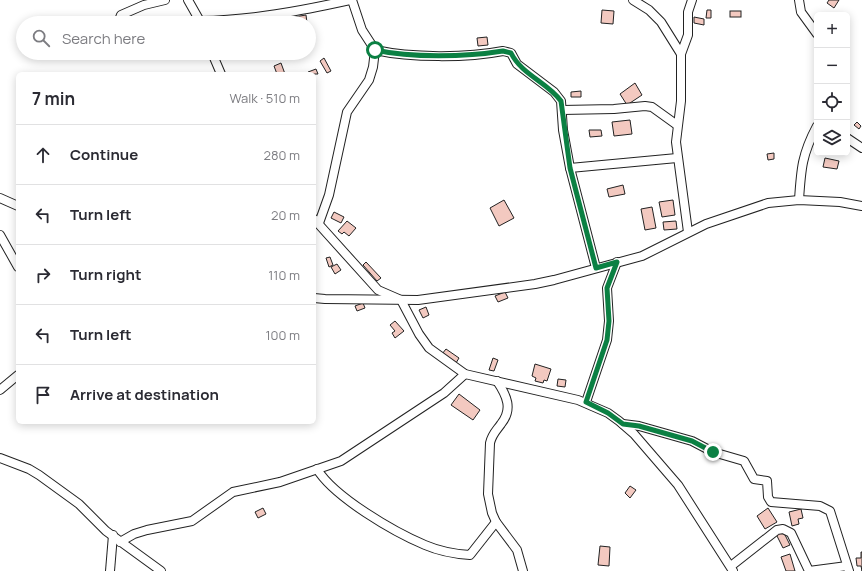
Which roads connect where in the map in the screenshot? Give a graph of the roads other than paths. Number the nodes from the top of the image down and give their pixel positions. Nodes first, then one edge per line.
1 (165, 0) edge
2 (188, 0) edge
3 (351, 0) edge
4 (633, 0) edge
5 (692, 0) edge
6 (799, 0) edge
7 (121, 16) edge
8 (197, 16) edge
9 (270, 16) edge
10 (814, 30) edge
11 (375, 50) junction
12 (681, 54) junction
13 (215, 60) edge
14 (220, 72) edge
15 (562, 110) junction
16 (677, 125) junction
17 (814, 131) edge
18 (850, 140) edge
19 (862, 148) edge
20 (677, 158) junction
21 (570, 168) junction
22 (0, 198) edge
23 (799, 200) junction
24 (16, 205) edge
25 (862, 206) edge
26 (316, 221) edge
27 (688, 232) junction
28 (0, 235) edge
29 (617, 262) junction
30 (16, 263) edge
31 (596, 268) junction
32 (316, 298) edge
33 (401, 300) junction
34 (465, 374) junction
35 (16, 377) edge
36 (497, 381) junction
37 (0, 390) edge
38 (586, 402) junction
39 (623, 424) junction
40 (0, 458) edge
41 (317, 470) junction
42 (496, 522) junction
43 (113, 535) junction
44 (120, 542) junction
45 (848, 568) edge
46 (732, 569) edge
47 (110, 571) edge
48 (161, 571) edge
49 (523, 571) edge
50 (809, 571) edge

1 - 7 street
2 - 8 street
3 - 9 street
3 - 11 street
4 - 12 street
5 - 12 street
6 - 10 street
11 - 15 street
11 - 26 street
12 - 16 street
13 - 14 street
15 - 16 street
15 - 21 street
16 - 20 street
17 - 23 street
18 - 19 street
20 - 21 street
20 - 27 street
21 - 31 street
22 - 24 street
23 - 25 street
23 - 27 street
26 - 33 street
27 - 29 street
28 - 30 street
29 - 31 street
29 - 38 street
31 - 33 street
32 - 33 street
33 - 34 street
34 - 36 street
34 - 41 street
35 - 37 street
36 - 38 street
36 - 42 street
38 - 39 street
39 - 45 street
39 - 46 street
40 - 43 street
41 - 42 street
41 - 44 street
42 - 49 street
43 - 44 street
43 - 47 street
44 - 48 street
45 - 50 street
46 - 50 street

